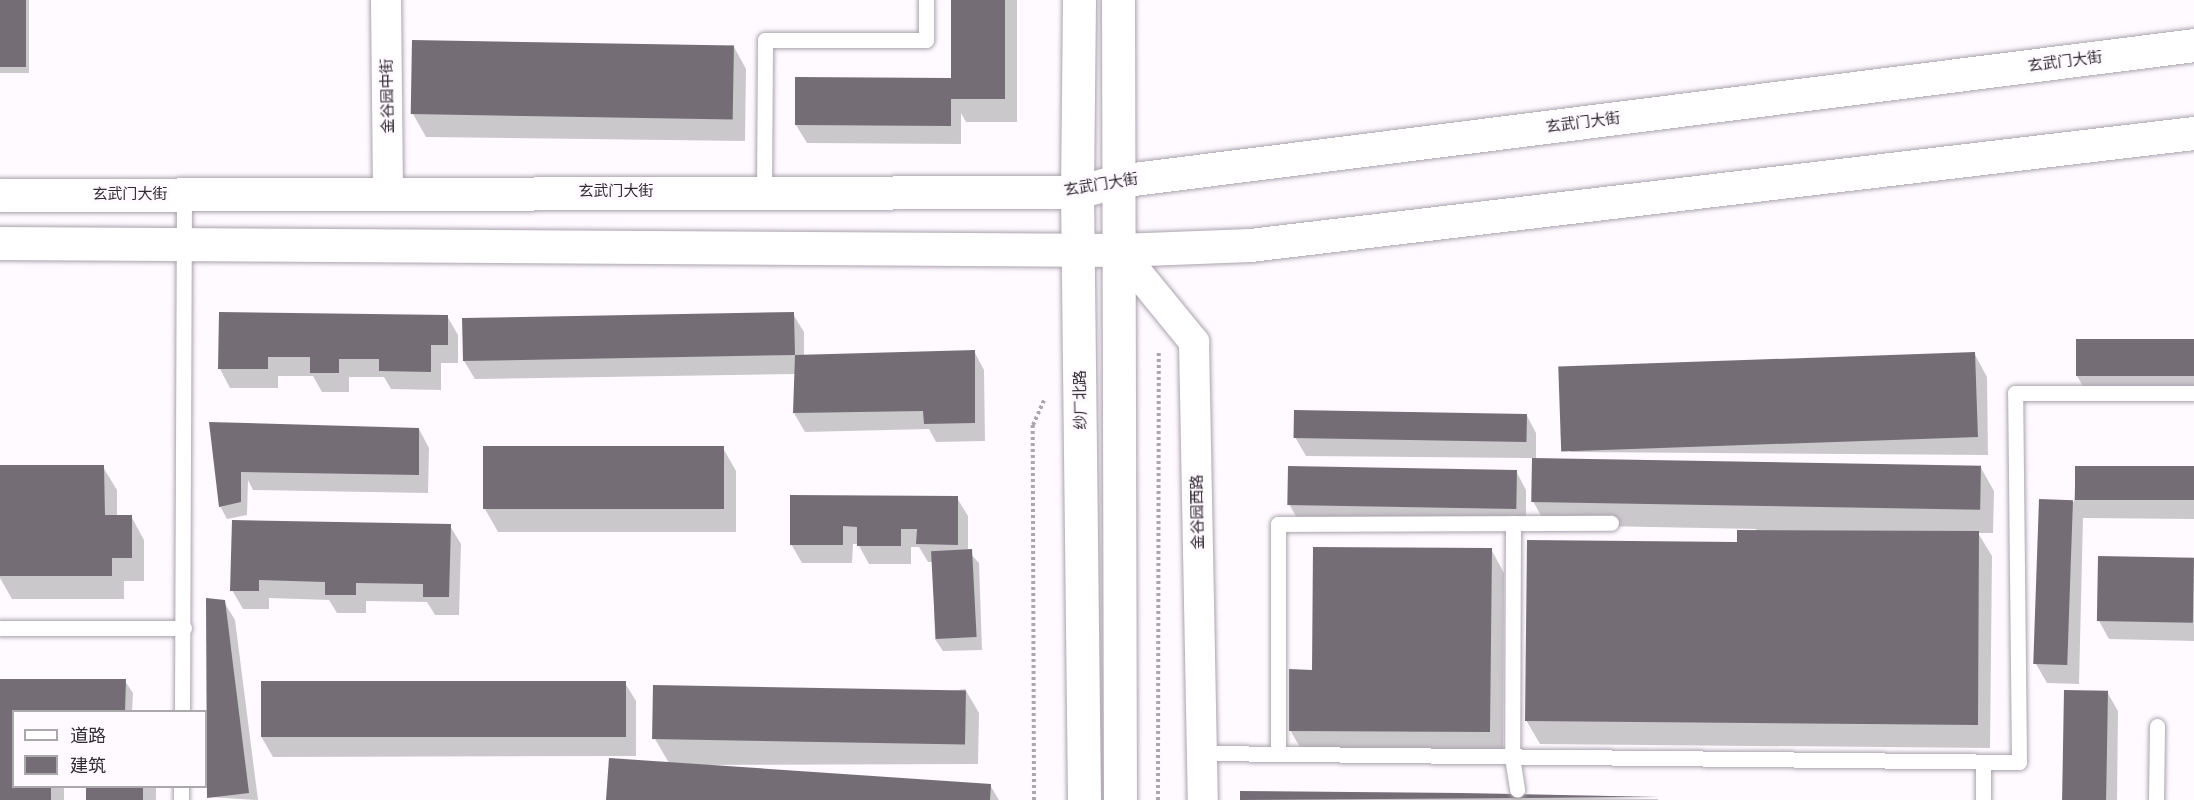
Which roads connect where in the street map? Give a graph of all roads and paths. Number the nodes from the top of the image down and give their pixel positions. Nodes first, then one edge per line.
1 (386, 0) edge
2 (926, 0) edge
3 (1079, 0) edge
4 (1118, 0) edge
5 (2194, 45) edge
6 (2194, 133) edge
7 (1118, 181) junction
8 (764, 190) junction
9 (1077, 192) junction
10 (388, 193) junction
11 (184, 194) junction
12 (0, 195) edge
13 (0, 243) edge
14 (186, 243) junction
15 (1078, 249) junction
16 (1119, 250) junction
17 (2194, 393) edge
18 (1047, 394) dead end
19 (1513, 523) junction
20 (1611, 523) dead end
21 (0, 628) edge
22 (184, 628) junction
23 (182, 710) edge
24 (2157, 726) dead end
25 (1202, 753) junction
26 (1278, 754) junction
27 (1512, 757) junction
28 (1983, 762) junction
29 (1517, 790) dead end
30 (1034, 800) edge
31 (1084, 800) edge
32 (1120, 800) edge
33 (1203, 800) edge
34 (1983, 800) edge
35 (2156, 800) edge

1 - 10 street, 金谷园中街
2 - 8 lane
3 - 9 main road, 纱厂北路
4 - 7 main road
5 - 7 main road, 玄武门大街
6 - 16 main road
7 - 9 main road, 玄武门大街
7 - 16 main road
8 - 9 main road, 玄武门大街
8 - 10 main road, 玄武门大街
9 - 15 main road, 纱厂北路
10 - 11 main road, 玄武门大街
11 - 12 main road, 玄武门大街
11 - 14 lane
13 - 14 main road
14 - 15 main road
14 - 22 lane
15 - 16 main road
15 - 31 main road, 纱厂北路
16 - 25 street, 金谷园西路
16 - 32 main road
17 - 28 lane
18 - 30 path
19 - 20 lane
19 - 26 lane
19 - 27 lane
21 - 22 lane
22 - 23 lane
24 - 35 lane
25 - 26 lane
25 - 33 street, 金谷园西路
26 - 27 lane
27 - 28 lane
27 - 29 lane
28 - 34 lane

